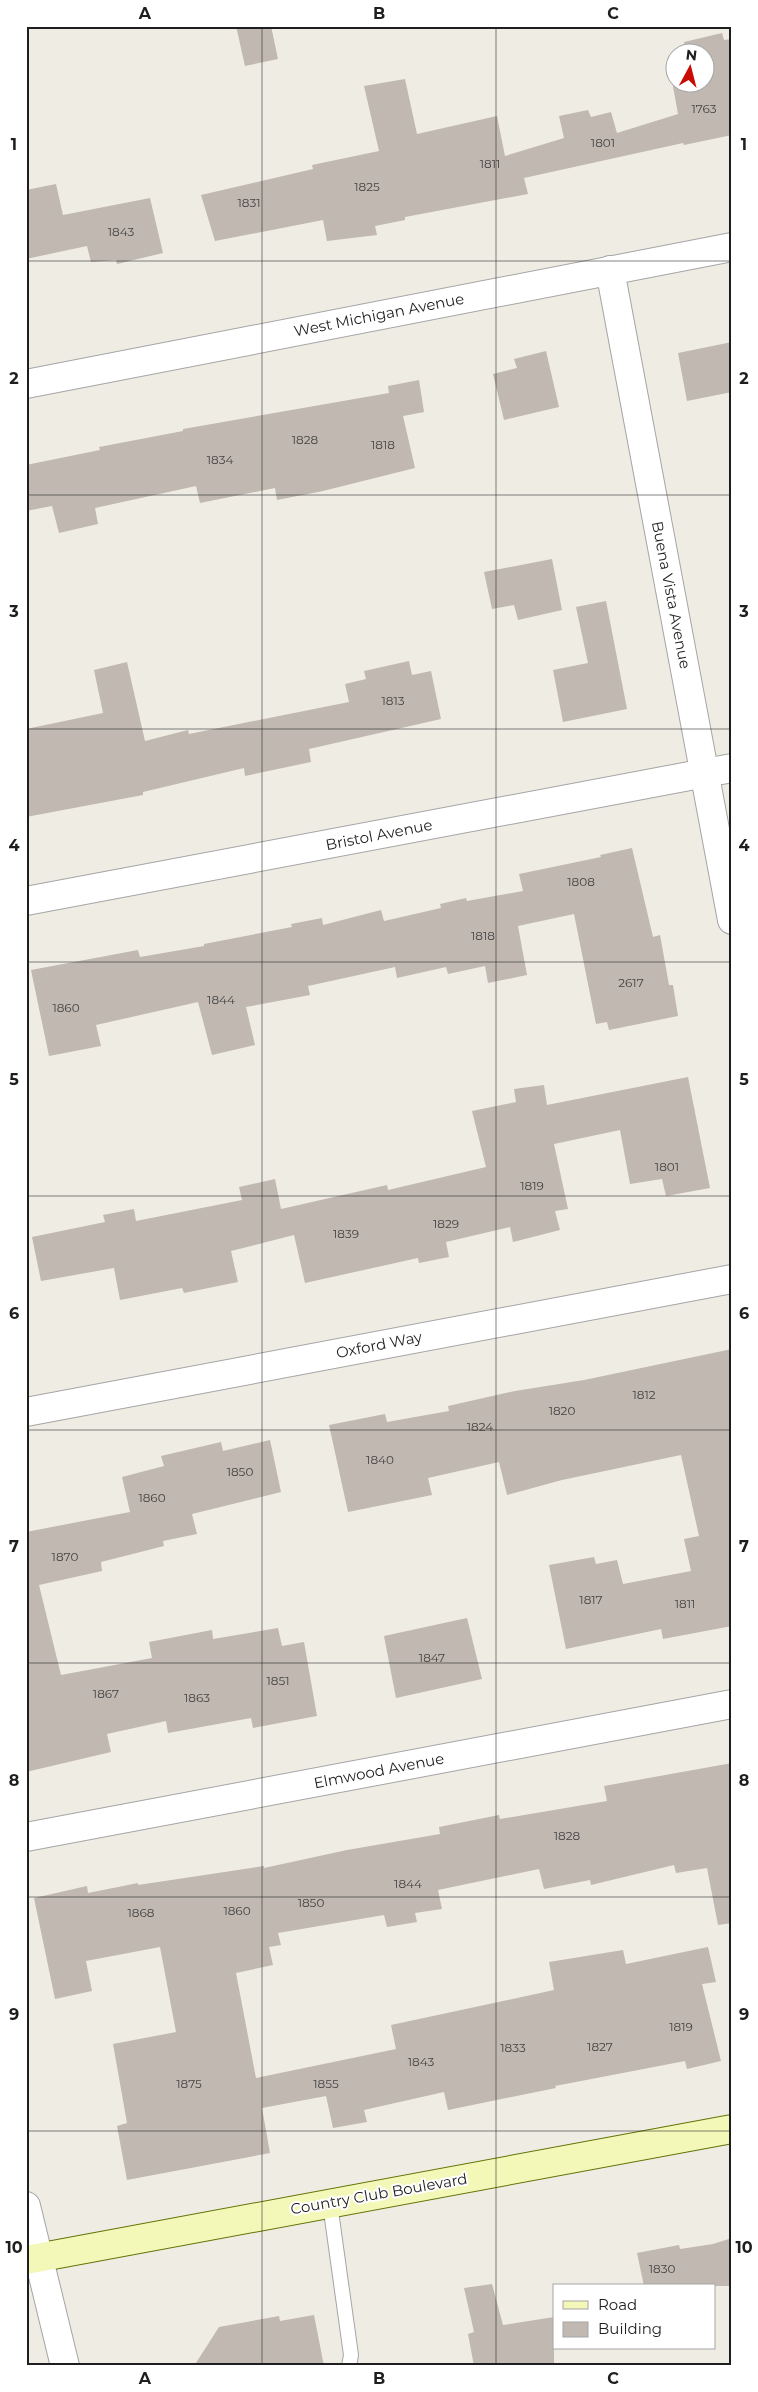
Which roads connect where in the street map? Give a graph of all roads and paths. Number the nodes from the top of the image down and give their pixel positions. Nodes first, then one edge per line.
1 (732, 247) edge
2 (610, 270) junction
3 (26, 384) edge
4 (732, 768) edge
5 (704, 774) junction
6 (26, 901) edge
7 (732, 920) edge
8 (732, 1279) edge
9 (26, 1412) edge
10 (732, 1704) edge
11 (26, 1837) edge
12 (732, 2129) edge
13 (330, 2204) junction
14 (26, 2206) edge
15 (32, 2258) edge
16 (65, 2366) edge
17 (349, 2366) edge

1 - 2 street, West Michigan Avenue
2 - 3 street, West Michigan Avenue
2 - 5 street, Buena Vista Avenue
4 - 5 street, Bristol Avenue
5 - 6 street, Bristol Avenue
5 - 7 street, Buena Vista Avenue
8 - 9 street, Oxford Way
10 - 11 street, Elmwood Avenue
12 - 13 street, Country Club Boulevard
13 - 15 street, Country Club Boulevard
13 - 17 lane
14 - 15 street
15 - 16 street

